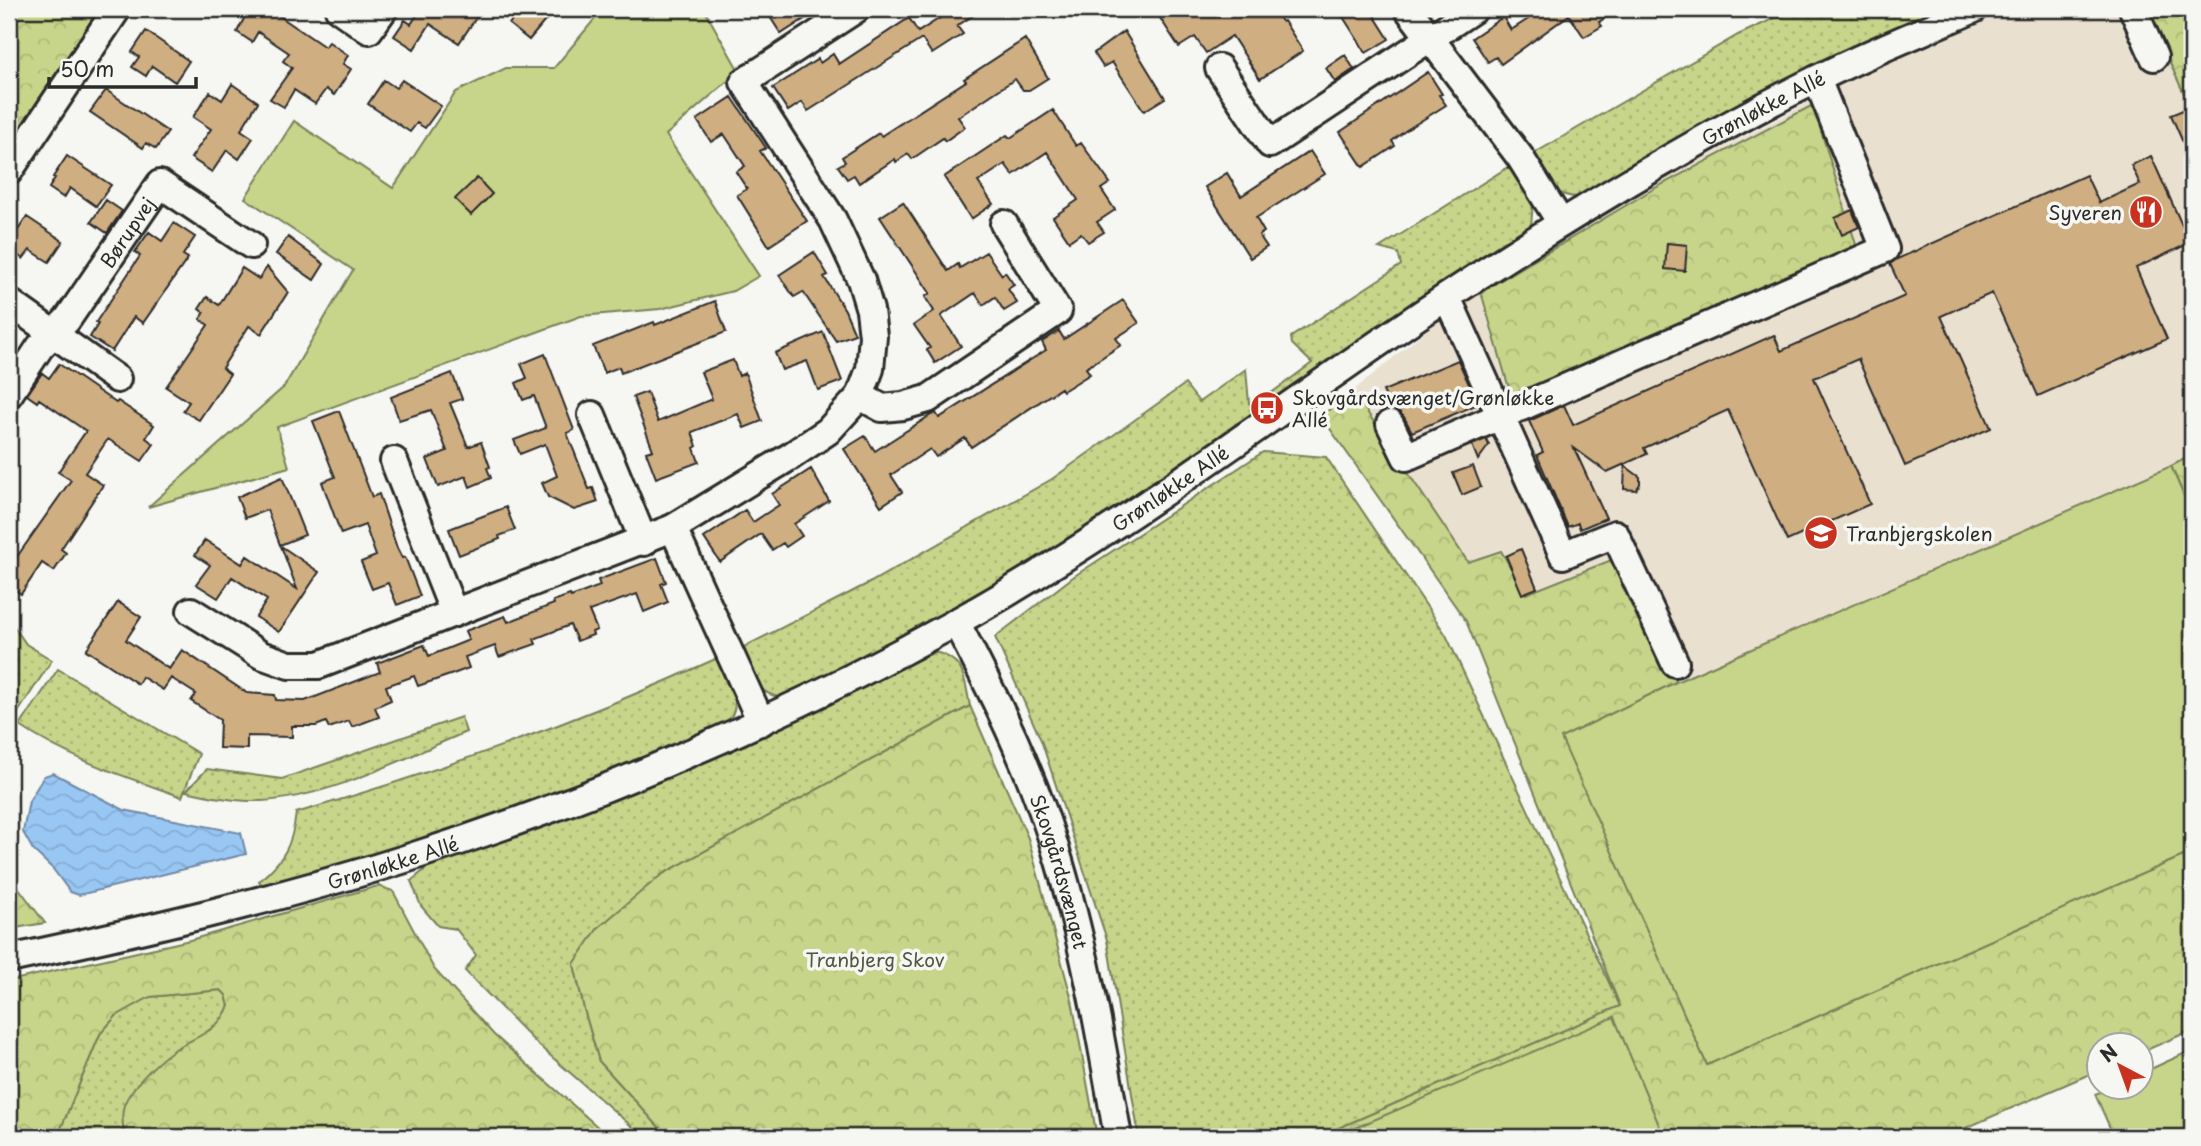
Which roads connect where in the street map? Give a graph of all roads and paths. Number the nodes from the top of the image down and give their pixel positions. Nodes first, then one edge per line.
1 (117, 9) edge
2 (339, 9) edge
3 (384, 9) edge
4 (856, 9) edge
5 (1408, 9) edge
6 (1474, 9) edge
7 (1974, 9) edge
8 (2133, 9) edge
9 (1429, 38) junction
10 (2154, 57) dead end
11 (1219, 68) dead end
12 (1816, 79) junction
13 (9, 171) edge
14 (1561, 223) junction
15 (1004, 224) dead end
16 (251, 245) dead end
17 (1447, 297) junction
18 (9, 302) edge
19 (53, 333) junction
20 (117, 379) dead end
21 (9, 394) edge
22 (860, 396) junction
23 (592, 415) dead end
24 (1501, 416) junction
25 (1390, 424) dead end
26 (394, 461) dead end
27 (673, 528) junction
28 (644, 541) junction
29 (191, 611) dead end
30 (454, 613) junction
31 (956, 622) junction
32 (1675, 663) dead end
33 (761, 722) junction
34 (9, 959) edge
35 (1118, 1137) edge

1 - 13 street
2 - 3 street
4 - 22 street
5 - 9 street
6 - 9 street
7 - 12 street, Grønløkke Allé
8 - 10 street
9 - 11 street
9 - 14 street
12 - 14 street, Grønløkke Allé
12 - 24 street
14 - 17 street, Grønløkke Allé
15 - 22 street
16 - 19 street, Børupvej
17 - 24 street
17 - 31 street, Grønløkke Allé
18 - 19 street
19 - 20 street
19 - 21 street, Børupvej
22 - 27 street
23 - 28 street
24 - 25 street
24 - 32 street
26 - 30 street
27 - 28 street
27 - 33 street
28 - 30 street
29 - 30 street
31 - 33 street, Grønløkke Allé
31 - 35 street, Skovgårdsvænget
33 - 34 street, Grønløkke Allé

